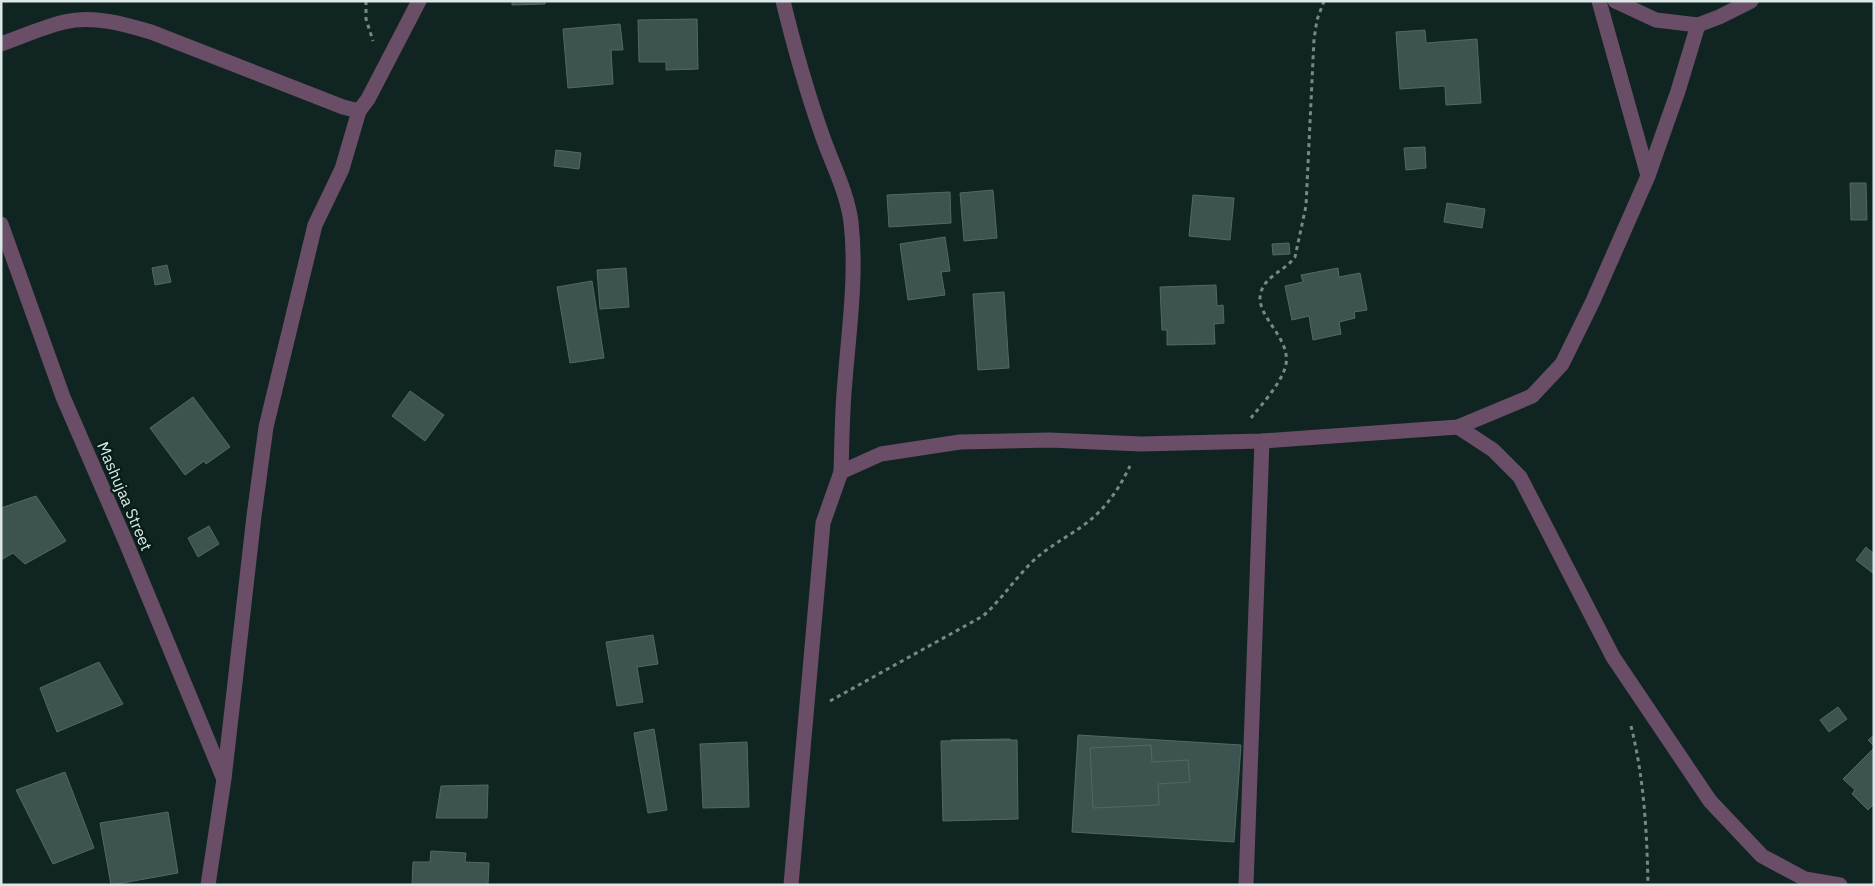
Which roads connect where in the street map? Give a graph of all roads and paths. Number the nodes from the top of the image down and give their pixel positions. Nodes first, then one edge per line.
1 (418, 1) edge
2 (783, 1) edge
3 (1324, 1) edge
4 (1598, 1) edge
5 (1615, 1) edge
6 (1751, 1) edge
7 (1698, 25) junction
8 (1, 44) edge
9 (359, 111) junction
10 (1648, 176) junction
11 (1, 224) edge
12 (1458, 426) junction
13 (1262, 441) junction
14 (1231, 442) junction
15 (1141, 444) junction
16 (841, 472) junction
17 (805, 714) junction
18 (1630, 722) dead end
19 (224, 779) junction
20 (208, 885) edge
21 (791, 885) edge
22 (1246, 885) edge
23 (1648, 885) edge
24 (1840, 885) edge

1 - 9 street
2 - 16 street
3 - 14 path
4 - 10 street
5 - 7 street
6 - 7 street
7 - 10 street
8 - 9 street
9 - 19 street
10 - 12 street
11 - 19 street, Mashujaa Street
12 - 13 street
12 - 24 street
13 - 14 street
13 - 22 street
14 - 15 street
15 - 16 street
15 - 17 path
16 - 17 street
17 - 21 street
18 - 23 path
19 - 20 street

